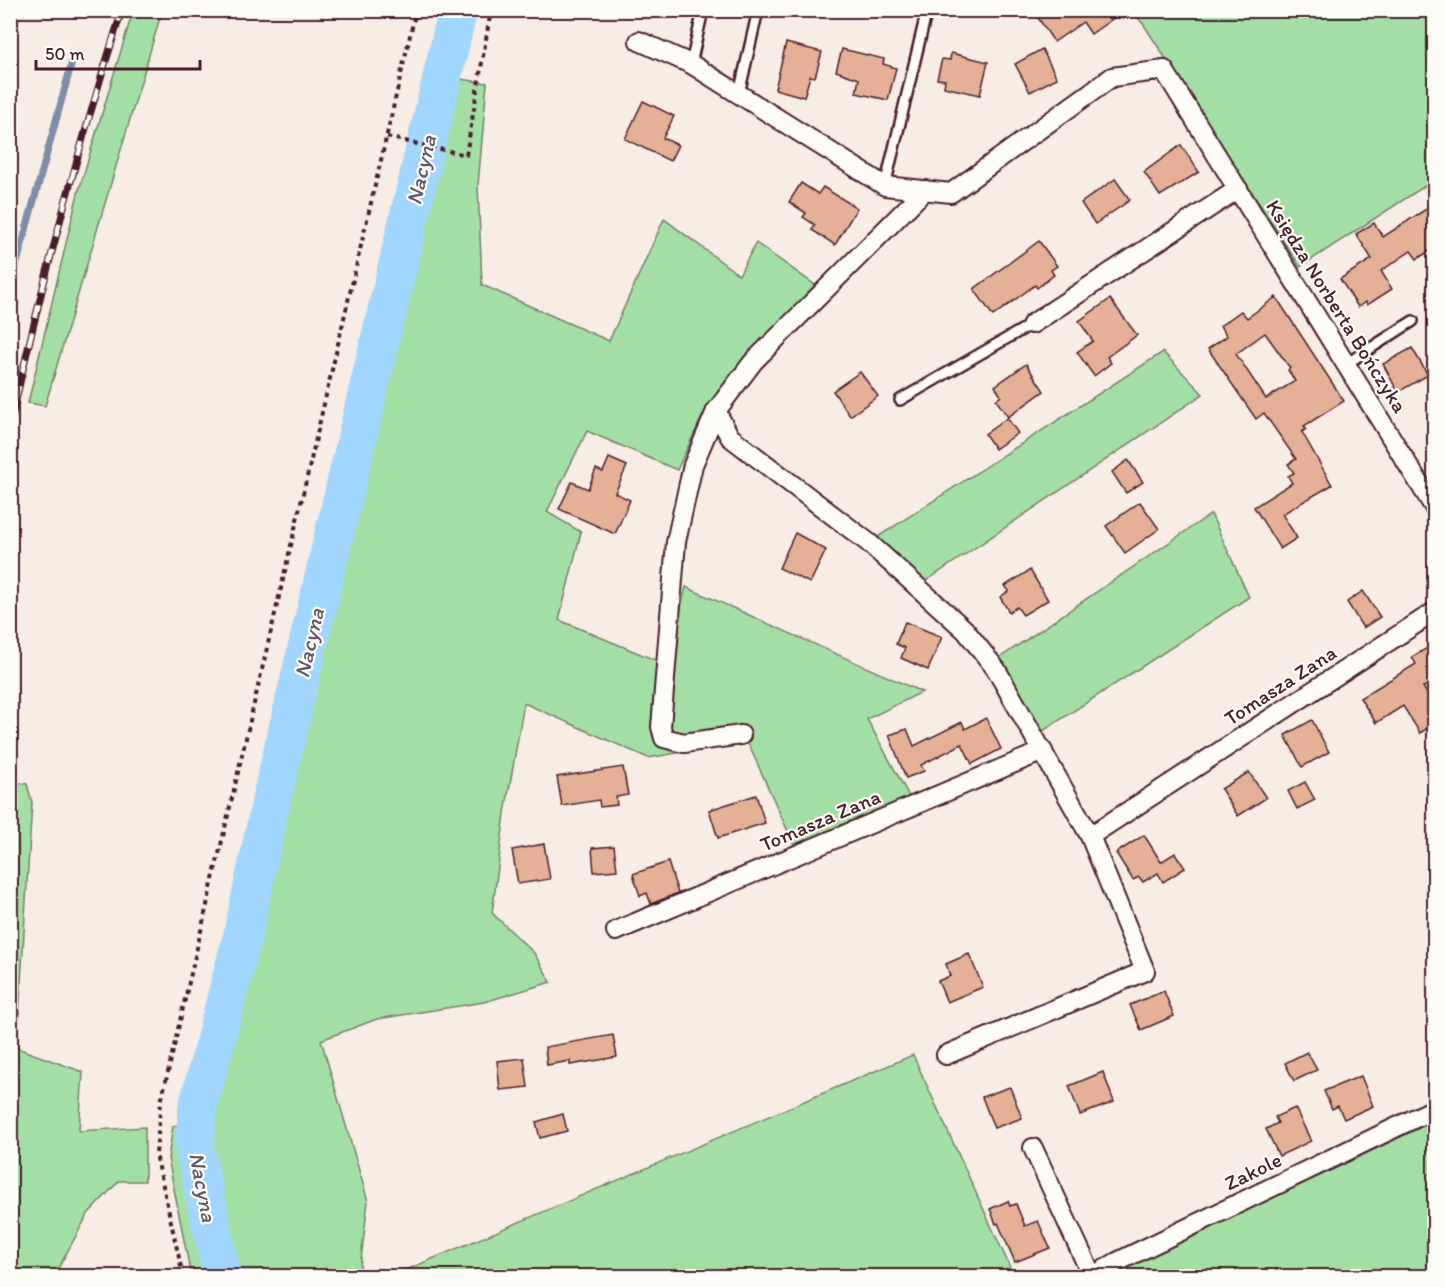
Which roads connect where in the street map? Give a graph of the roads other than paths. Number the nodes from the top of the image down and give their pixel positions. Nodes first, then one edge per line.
1 (703, 10) edge
2 (758, 10) edge
3 (927, 10) edge
4 (639, 41) dead end
5 (691, 64) junction
6 (739, 94) junction
7 (885, 186) junction
8 (1238, 189) junction
9 (925, 190) junction
10 (1413, 321) dead end
11 (1032, 324) joint
12 (1346, 364) junction
13 (900, 400) dead end
14 (716, 411) junction
15 (1434, 507) edge
16 (1434, 612) edge
17 (741, 735) dead end
18 (1043, 751) junction
19 (1090, 836) junction
20 (616, 931) dead end
21 (946, 1054) dead end
22 (1434, 1109) edge
23 (1033, 1148) dead end
24 (1093, 1276) edge

1 - 5 lane
2 - 6 lane
3 - 7 lane
4 - 5 street, Księdza Norberta Bończyka
5 - 6 street, Księdza Norberta Bończyka
6 - 7 street, Księdza Norberta Bończyka
7 - 9 street, Księdza Norberta Bończyka
8 - 9 street, Księdza Norberta Bończyka
8 - 11 street, Księdza Norberta Bończyka
8 - 12 street, Księdza Norberta Bończyka
9 - 14 street
10 - 12 lane
11 - 13 lane
12 - 15 street, Księdza Norberta Bończyka
14 - 17 street
14 - 18 street
16 - 19 street, Tomasza Zana
18 - 19 street
18 - 20 street, Tomasza Zana
19 - 21 street
22 - 24 street, Zakole
23 - 24 street, Zakole

